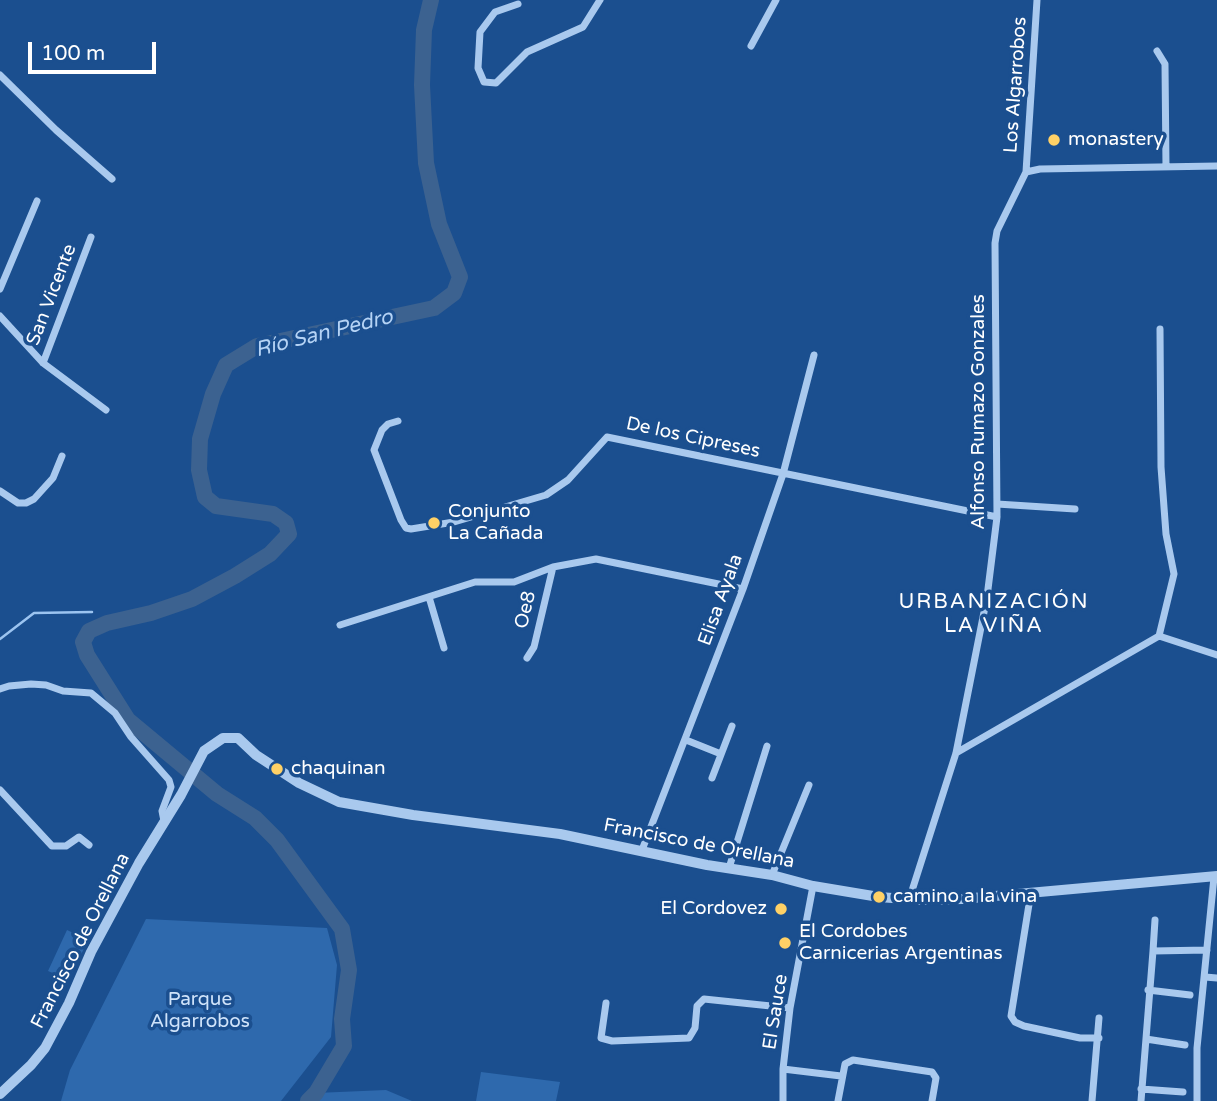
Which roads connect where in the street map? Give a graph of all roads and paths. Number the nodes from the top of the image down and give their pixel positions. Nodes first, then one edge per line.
1 (600, 0) edge
2 (776, 0) edge
3 (1037, 0) edge
4 (518, 4) dead end
5 (751, 46) dead end
6 (1157, 51) dead end
7 (0, 75) edge
8 (1217, 166) edge
9 (1166, 167) junction
10 (1026, 172) junction
11 (111, 179) dead end
12 (37, 201) dead end
13 (91, 237) dead end
14 (0, 289) edge
15 (0, 316) edge
16 (1160, 329) dead end
17 (814, 355) dead end
18 (43, 363) junction
19 (106, 410) dead end
20 (398, 421) dead end
21 (62, 456) dead end
22 (783, 474) junction
23 (0, 491) edge
24 (997, 503) junction
25 (1075, 509) dead end
26 (997, 517) junction
27 (552, 567) junction
28 (743, 589) junction
29 (429, 597) junction
30 (341, 625) dead end
31 (1159, 636) junction
32 (444, 648) dead end
33 (1217, 655) edge
34 (527, 658) dead end
35 (0, 689) edge
36 (733, 726) dead end
37 (686, 740) junction
38 (767, 746) dead end
39 (956, 753) junction
40 (721, 754) junction
41 (712, 778) dead end
42 (809, 785) dead end
43 (0, 790) edge
44 (164, 821) junction
45 (89, 845) dead end
46 (642, 850) junction
47 (729, 867) junction
48 (772, 875) junction
49 (1215, 876) edge
50 (814, 886) junction
51 (1031, 892) junction
52 (909, 900) junction
53 (1155, 920) dead end
54 (1207, 950) junction
55 (1153, 951) junction
56 (1207, 966) junction
57 (1217, 968) edge
58 (1205, 977) junction
59 (1217, 978) edge
60 (1148, 990) junction
61 (1190, 995) dead end
62 (606, 1003) dead end
63 (790, 1008) junction
64 (1100, 1018) dead end
65 (1099, 1038) junction
66 (1146, 1039) junction
67 (1185, 1045) dead end
68 (783, 1069) junction
69 (841, 1076) junction
70 (1141, 1089) junction
71 (1183, 1092) dead end
72 (0, 1094) edge
73 (783, 1101) edge
74 (838, 1101) edge
75 (932, 1101) edge
76 (1092, 1101) edge
77 (1141, 1101) edge
78 (1198, 1101) edge

1 - 4 street
2 - 5 street
3 - 10 street, Los Algarrobos
6 - 9 street
7 - 11 street
8 - 9 street
9 - 10 street
10 - 24 street, Alfonso Rumazo Gonzales
12 - 14 street
13 - 18 street, San Vicente
15 - 18 street
16 - 31 street
17 - 22 street, Elisa Ayala
18 - 19 street
20 - 22 street, De los Cipreses
21 - 23 street
22 - 26 street, De los Cipreses
22 - 28 street, Elisa Ayala
24 - 25 street
24 - 26 street, Alfonso Rumazo Gonzales
26 - 39 street, Alfonso Rumazo Gonzales
27 - 28 street
27 - 29 street
27 - 34 street, Oe8
28 - 37 street, Elisa Ayala
29 - 30 street
29 - 32 street
31 - 33 street
31 - 39 street
35 - 44 street
36 - 40 street
37 - 40 street
37 - 46 street, Elisa Ayala
38 - 47 street
39 - 52 street, Alfonso Rumazo Gonzales
40 - 41 street
42 - 48 street
43 - 45 street
44 - 46 street, Francisco de Orellana
44 - 72 street, Francisco de Orellana
46 - 47 street, Francisco de Orellana
47 - 48 street, Francisco de Orellana
48 - 50 street, Francisco de Orellana
49 - 51 street, Francisco de Orellana
49 - 54 street
50 - 52 street, Francisco de Orellana
50 - 63 street, El Sauce
51 - 52 street, Francisco de Orellana
51 - 65 street
53 - 55 street
54 - 55 street
54 - 56 street
55 - 60 street
56 - 57 street
56 - 58 street
58 - 59 street
58 - 78 street
60 - 61 street
60 - 66 street
62 - 63 street
63 - 68 street, El Sauce
64 - 65 street
65 - 76 street
66 - 67 street
66 - 70 street
68 - 69 street
68 - 73 street, El Sauce
69 - 74 street
69 - 75 street
70 - 71 street
70 - 77 street

